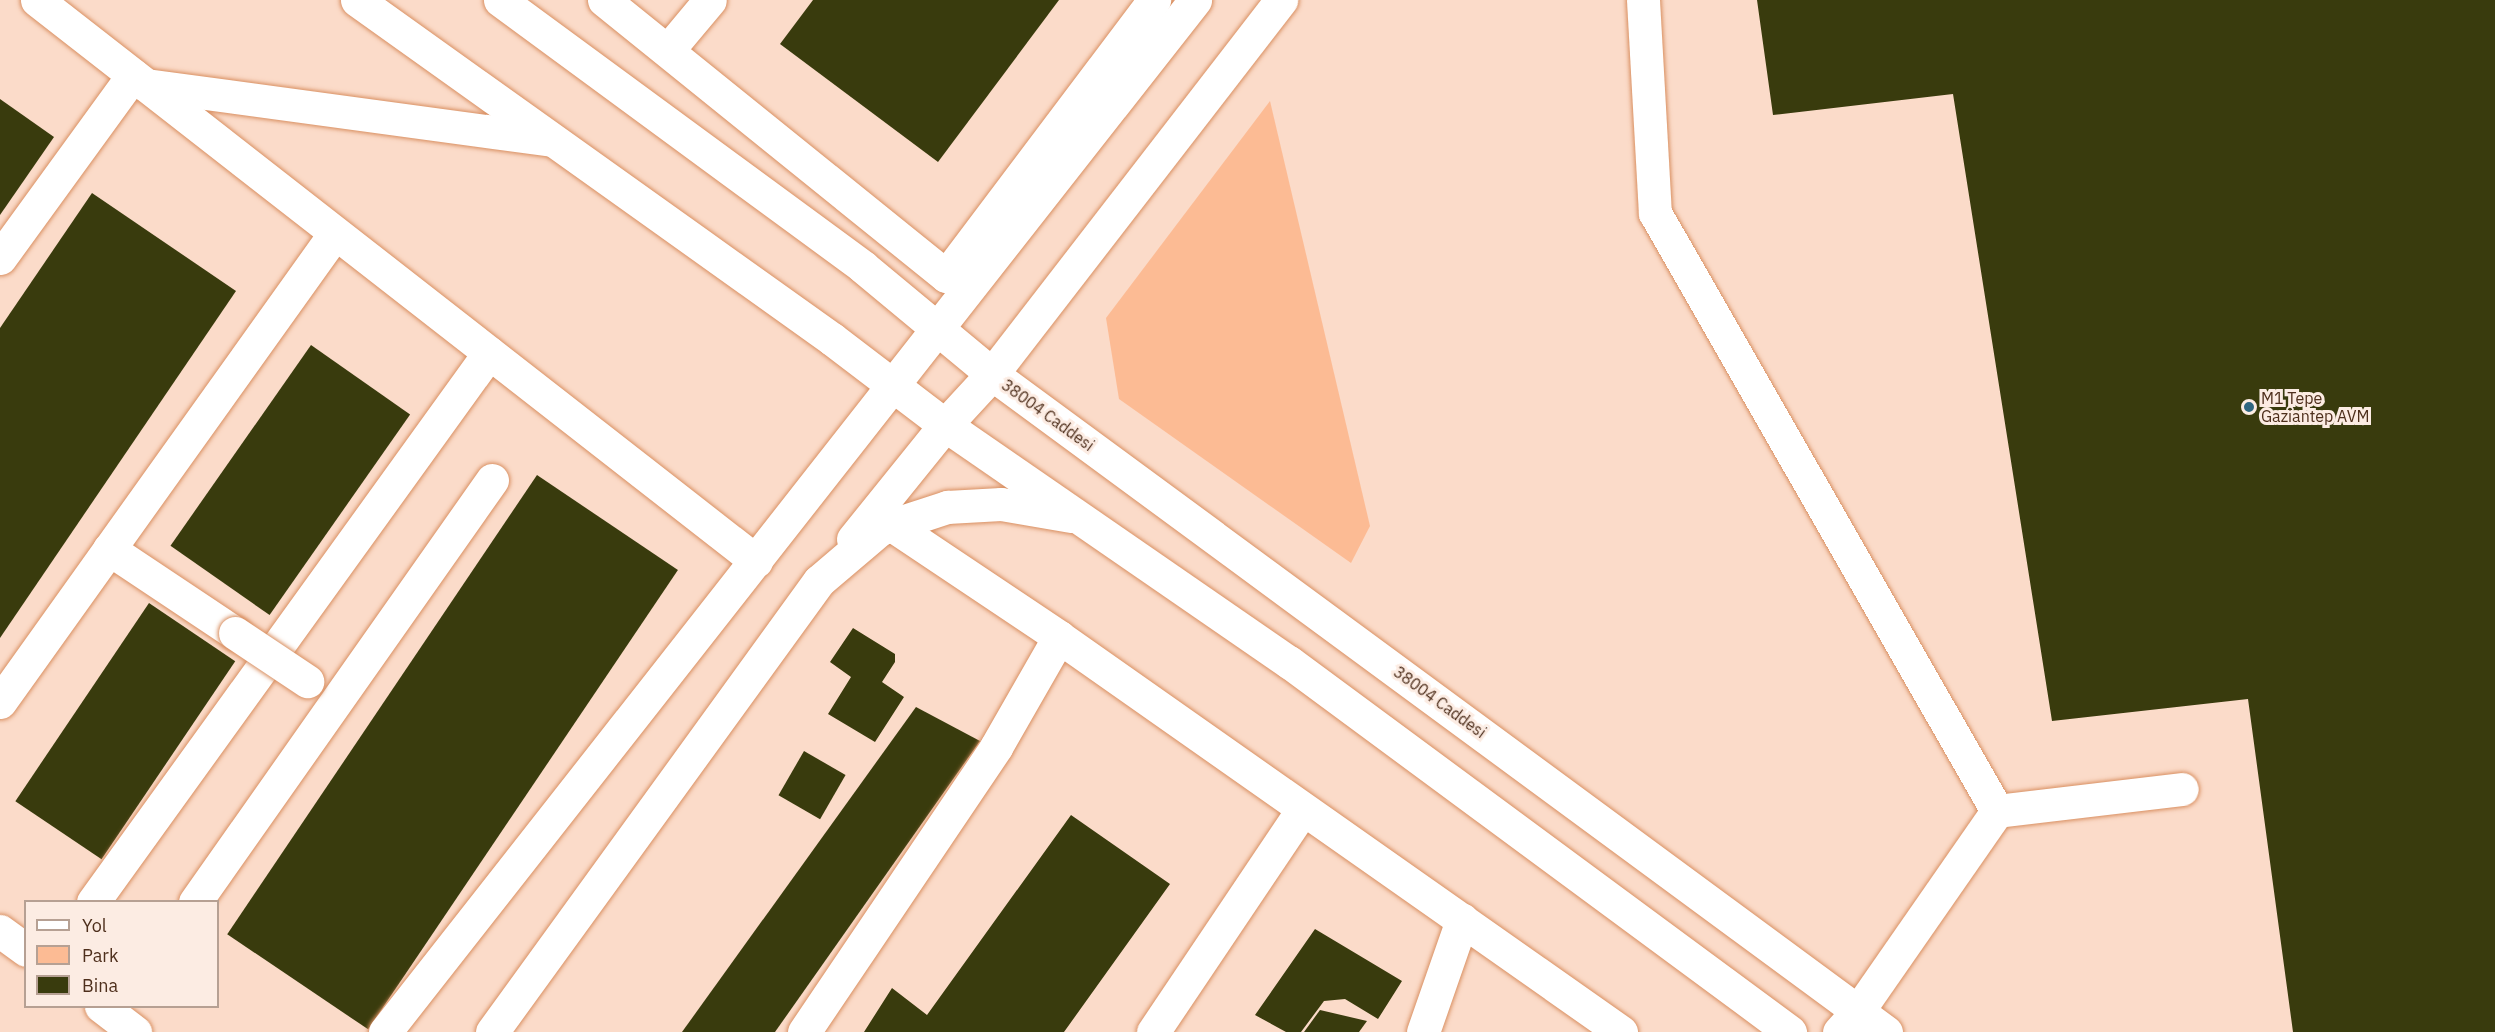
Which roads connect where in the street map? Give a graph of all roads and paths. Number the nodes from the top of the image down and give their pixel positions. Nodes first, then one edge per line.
1 (37, 0) edge
2 (357, 0) edge
3 (500, 0) edge
4 (604, 0) edge
5 (710, 0) edge
6 (1154, 0) edge
7 (1195, 0) edge
8 (1281, 0) edge
9 (1643, 0) edge
10 (668, 50) junction
11 (138, 80) junction
12 (556, 141) junction
13 (334, 233) junction
14 (0, 258) edge
15 (938, 330) junction
16 (489, 353) junction
17 (992, 374) junction
18 (893, 386) junction
19 (945, 425) junction
20 (492, 480) dead end
21 (1081, 517) junction
22 (892, 525) junction
23 (109, 549) junction
24 (756, 561) junction
25 (819, 580) junction
26 (1059, 637) junction
27 (336, 701) junction
28 (0, 702) edge
29 (2182, 789) dead end
30 (1302, 810) junction
31 (1997, 811) junction
32 (94, 900) edge
33 (196, 900) edge
34 (1462, 920) junction
35 (0, 931) edge
36 (24, 949) edge
37 (104, 1008) edge
38 (1848, 1021) edge
39 (135, 1032) edge
40 (385, 1032) edge
41 (492, 1032) edge
42 (804, 1032) edge
43 (1153, 1032) edge
44 (1423, 1032) edge
45 (1621, 1032) edge
46 (1790, 1032) edge
47 (1886, 1032) edge

1 - 11 street
2 - 12 street
3 - 15 street, 38004 Caddesi
4 - 10 street
5 - 10 street
6 - 10 street
7 - 15 street
8 - 17 street
9 - 31 street
11 - 12 street
11 - 13 street
11 - 14 street
12 - 18 street
13 - 16 street
13 - 23 street
15 - 17 street, 38004 Caddesi
15 - 18 street
16 - 24 street
16 - 32 street
17 - 19 street
17 - 38 street, 38004 Caddesi
18 - 19 street
18 - 24 street
19 - 21 street
19 - 25 street
20 - 27 street
21 - 22 street
21 - 46 street
22 - 25 street
22 - 26 street
23 - 27 street, bridge
23 - 28 street
24 - 40 street
25 - 41 street
26 - 30 street
26 - 42 street
27 - 33 street
29 - 31 street
30 - 34 street
30 - 43 street
31 - 38 street
34 - 44 street
34 - 45 street
35 - 36 street
37 - 39 street
38 - 47 street, 38004 Caddesi

